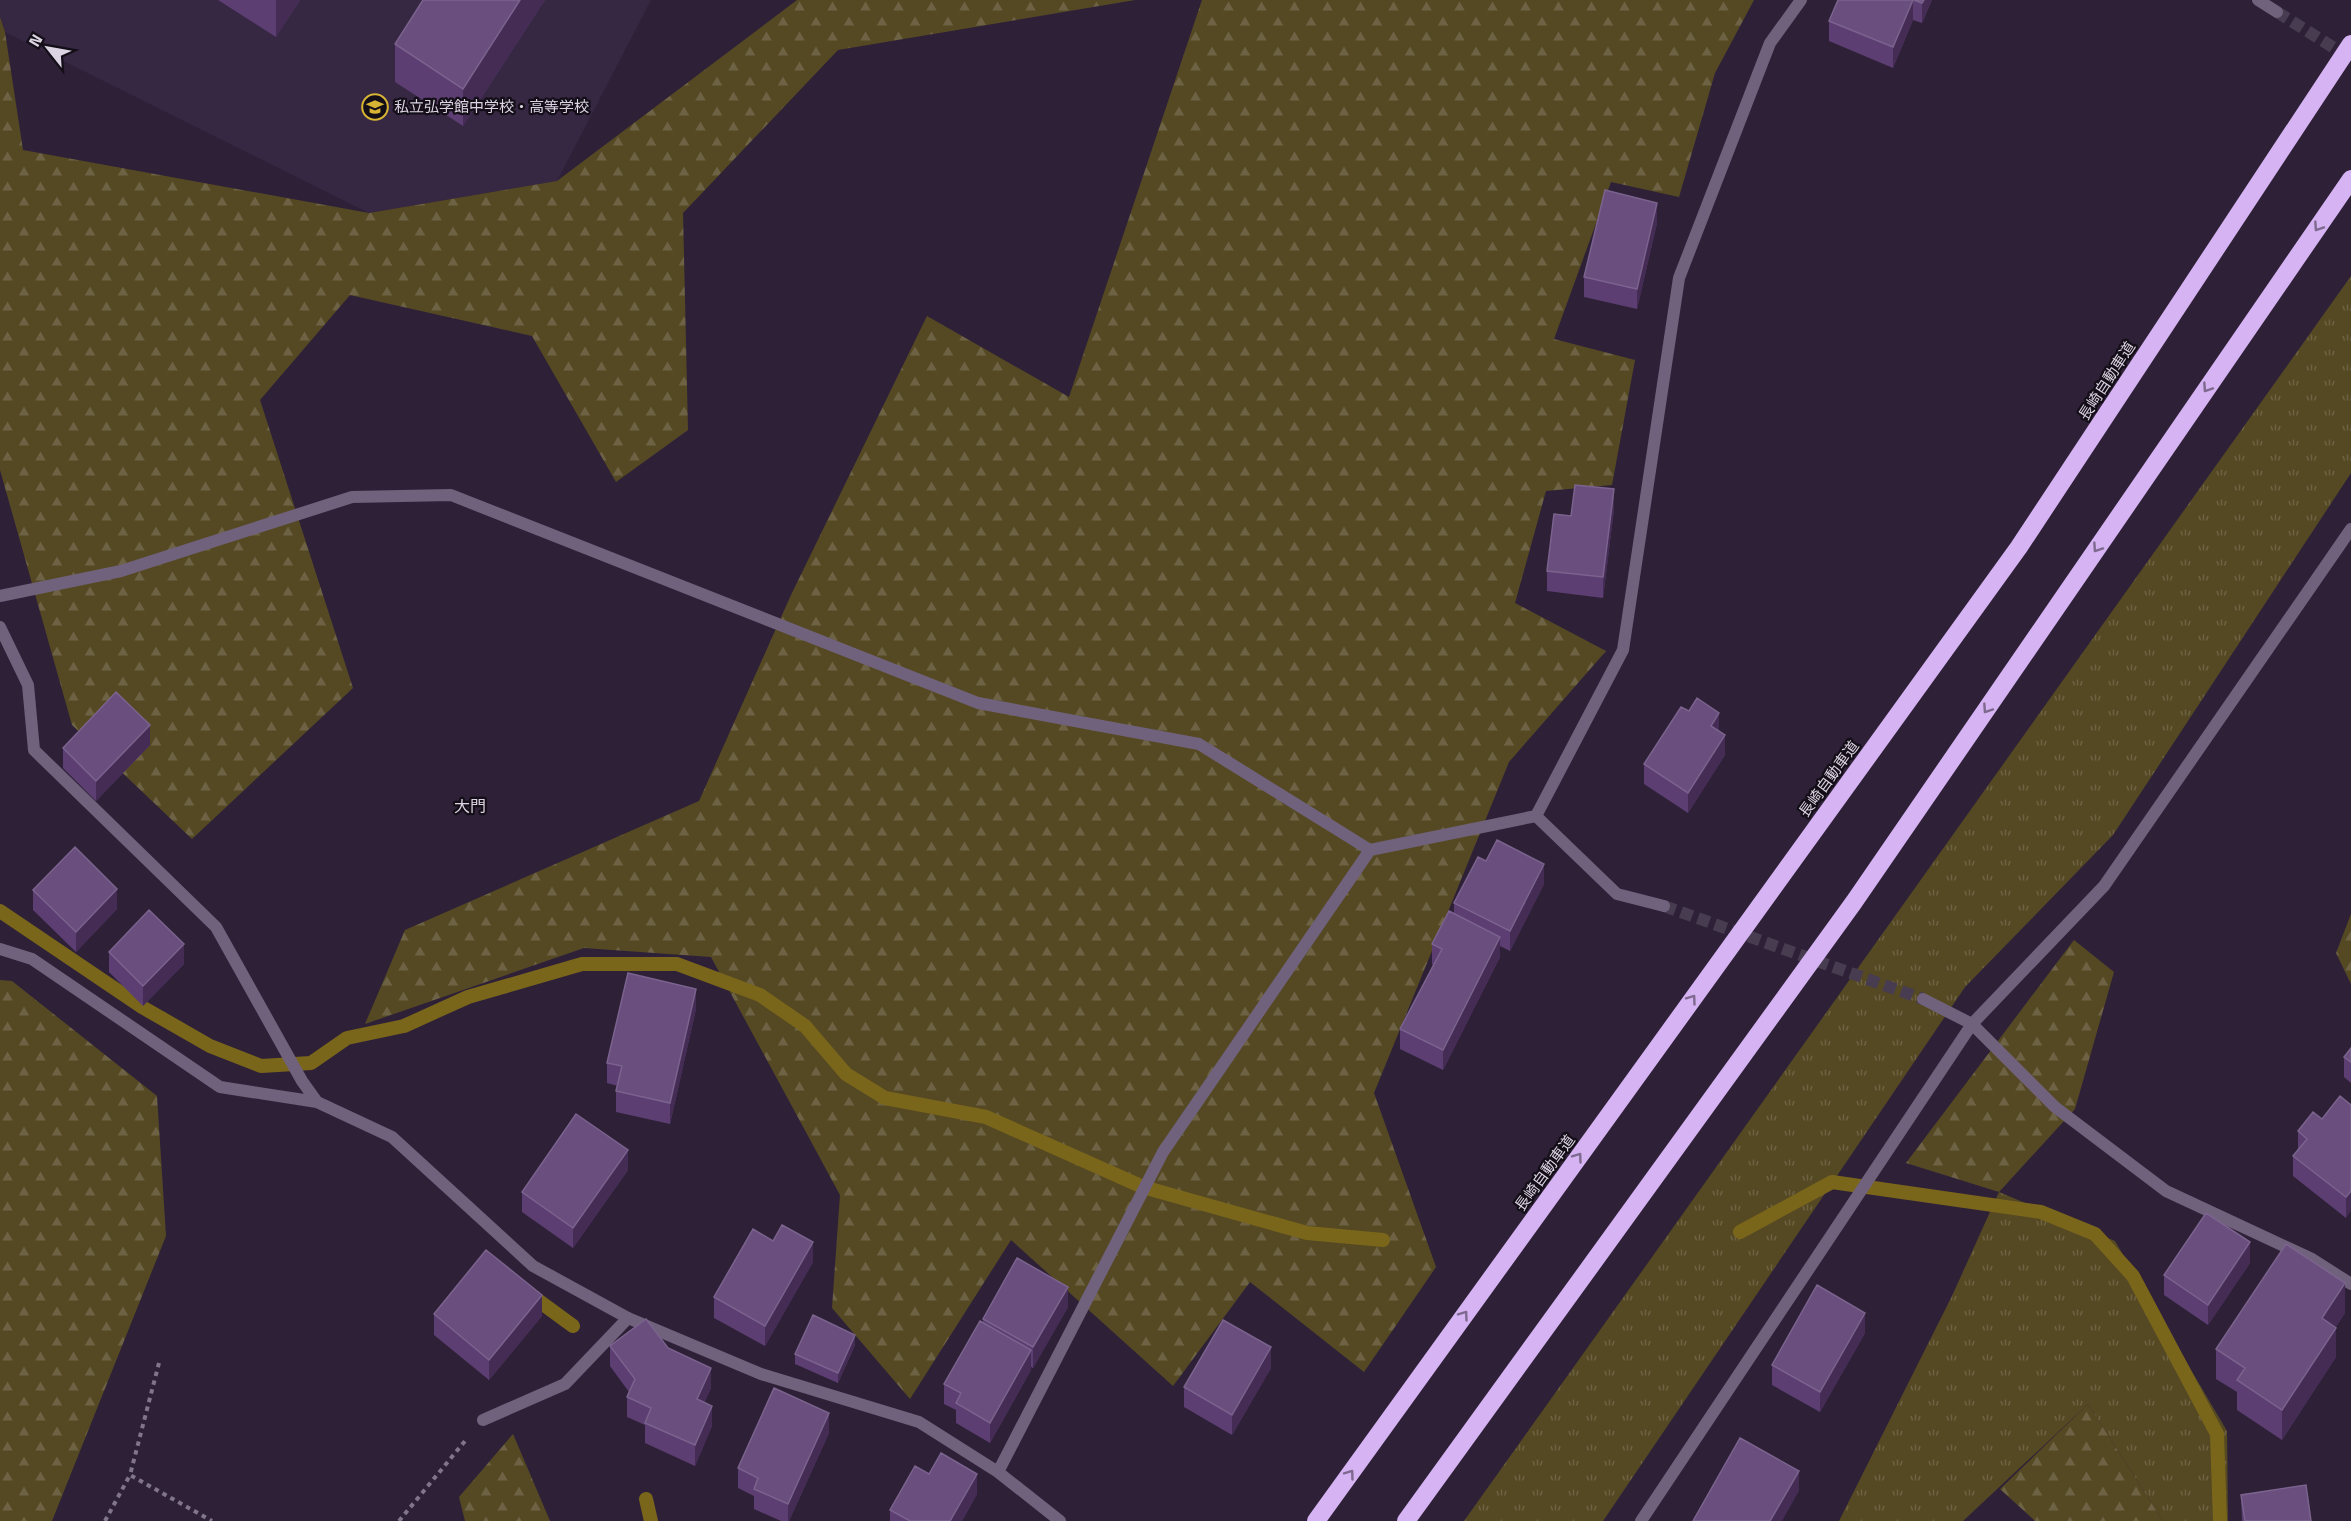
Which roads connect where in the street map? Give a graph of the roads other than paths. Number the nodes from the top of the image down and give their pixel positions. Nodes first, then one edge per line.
1 (1801, 0) edge
2 (2258, 0) edge
3 (2277, 12) tunnel mouth
4 (2351, 44) edge
5 (2351, 179) edge
6 (2351, 529) edge
7 (0, 596) edge
8 (0, 627) edge
9 (1536, 816) junction
10 (1370, 850) junction
11 (1664, 906) tunnel mouth
12 (0, 949) edge
13 (1923, 999) tunnel mouth
14 (1972, 1024) junction
15 (317, 1102) junction
16 (2351, 1284) edge
17 (628, 1318) junction
18 (483, 1420) road end
19 (998, 1472) junction
20 (1060, 1521) edge
21 (1316, 1521) edge
22 (1406, 1521) edge
23 (1641, 1521) edge

1 - 9 street
2 - 3 street
21 -> 4 highway, 長崎自動車道
5 -> 22 highway
6 - 14 street
7 - 10 street
8 - 15 street
9 - 10 street
9 - 11 street
10 - 19 street
12 - 15 street
13 - 14 street
14 - 16 street
14 - 23 street
15 - 17 street
17 - 18 street
17 - 19 street
19 - 20 street

